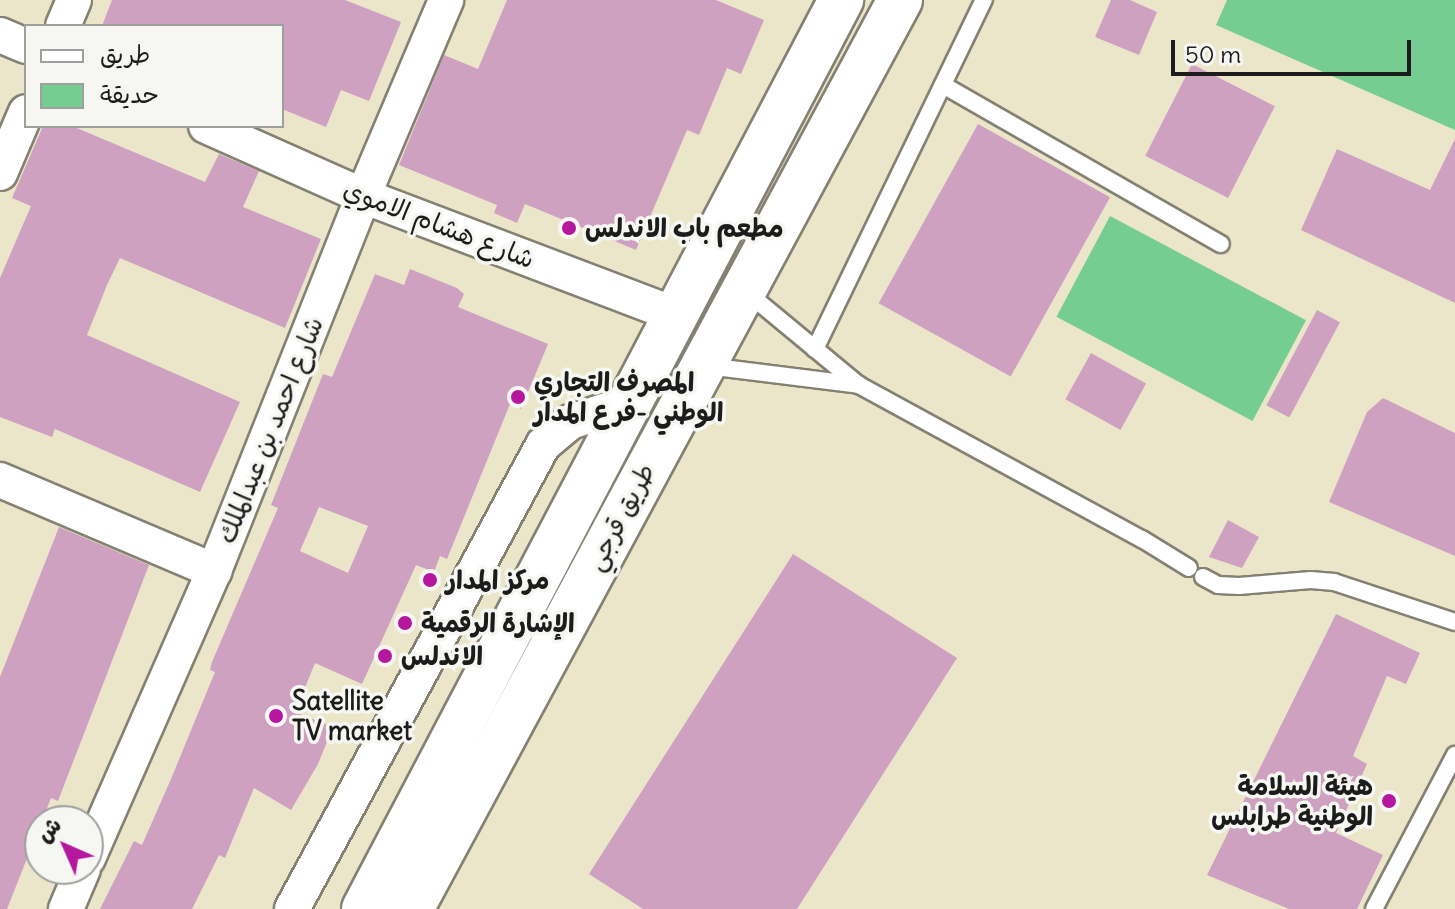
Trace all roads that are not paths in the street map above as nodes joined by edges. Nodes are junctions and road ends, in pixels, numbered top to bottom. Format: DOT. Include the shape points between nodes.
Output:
graph roads {
  1 [pos="74,0"];
  2 [pos="446,0"];
  3 [pos="841,0"];
  4 [pos="900,0"];
  5 [pos="984,0"];
  6 [pos="64,24"];
  7 [pos="0,35"];
  8 [pos="24,45"];
  9 [pos="943,85"];
  10 [pos="24,117"];
  11 [pos="210,128"];
  12 [pos="0,173"];
  13 [pos="363,196"];
  14 [pos="1221,244"];
  15 [pos="743,289"];
  16 [pos="676,315"];
  17 [pos="815,349"];
  18 [pos="702,365"];
  19 [pos="859,385"];
  20 [pos="632,402"];
  21 [pos="0,480"];
  22 [pos="214,571"];
  23 [pos="1455,622"];
  24 [pos="1455,755"];
  25 [pos="104,822"];
  26 [pos="76,885"];
  27 [pos="66,909"];
  28 [pos="292,909"];
  29 [pos="364,909"];
  30 [pos="411,909"];
  31 [pos="1374,909"];
  1 -- 6 [label="street"];
  2 -- 13 [label="street, شارع احمد بن عبدالملك"];
  3 -- 16 [label="highway, طريق قرجي"];
  4 -- 15 [label="highway, طريق قرجي"];
  5 -- 9 [label="lane"];
  7 -- 8 [label="street"];
  9 -- 14 [label="lane"];
  9 -- 17 [label="lane"];
  10 -- 12 [label="street"];
  11 -- 13 [label="street, شارع هشام الاموي"];
  13 -- 16 [label="street, شارع هشام الاموي"];
  13 -- 22 [label="street, شارع احمد بن عبدالملك"];
  15 -- 17 [label="lane"];
  15 -- 18 [label="highway, طريق قرجي"];
  16 -- 20 [label="highway, طريق قرجي"];
  17 -- 19 [label="lane"];
  18 -- 19 [label="lane"];
  18 -- 30 [label="highway, طريق قرجي"];
  19 -- 23 [label="lane" via="1218,585 1334,582"];
  20 -- 28 [label="street" via="570,422 543,445"];
  20 -- 29 [label="highway, طريق قرجي"];
  21 -- 22 [label="street"];
  22 -- 25 [label="street, شارع احمد بن عبدالملك"];
  24 -- 31 [label="lane"];
  26 -- 27 [label="street"];
}
